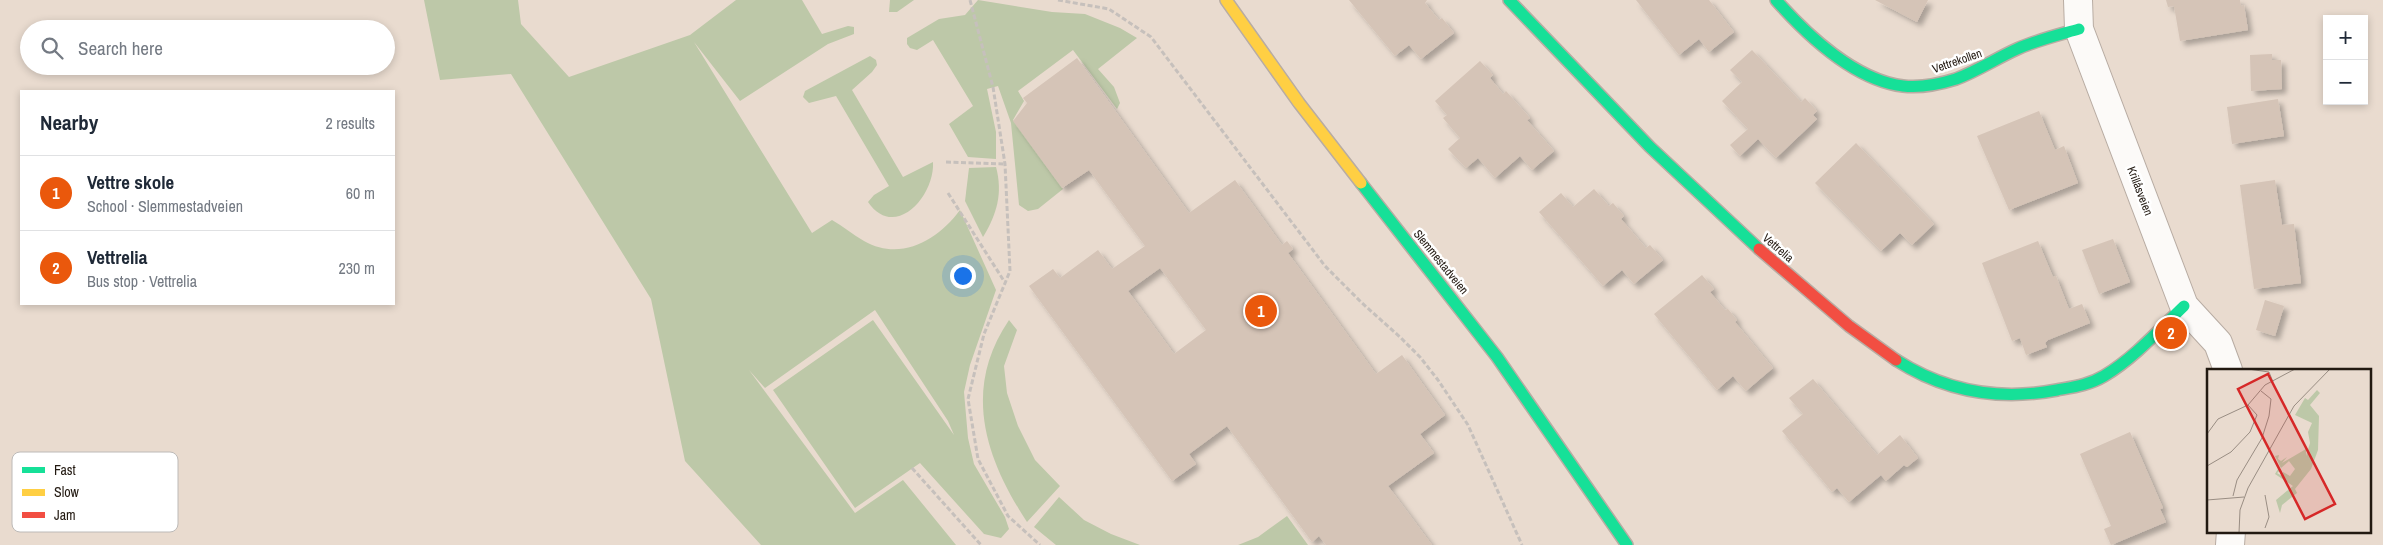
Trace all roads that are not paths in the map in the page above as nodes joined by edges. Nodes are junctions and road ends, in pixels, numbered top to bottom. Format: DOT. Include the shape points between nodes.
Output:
graph roads {
  1 [pos="1226,0"];
  2 [pos="1509,0"];
  3 [pos="1776,0"];
  4 [pos="2078,0"];
  5 [pos="2079,29"];
  6 [pos="2184,306"];
  7 [pos="2228,369"];
  8 [pos="2231,532"];
  9 [pos="1627,545"];
  10 [pos="2230,545"];
  1 -- 9 [label="street, Slemmestadveien" via="1299,103 1509,373"];
  2 -- 6 [label="street, Vettrelia" via="1600,98 1758,249 1894,359 1940,383 1990,396 2036,394 2092,382 2118,366"];
  3 -- 5 [label="street, Vettrekollen" via="1832,52 1897,85 1946,81 1984,68 2018,48"];
  4 -- 5 [label="street, Krillåsveien"];
  5 -- 6 [label="street, Krillåsveien"];
  6 -- 7 [label="street, Krillåsveien" via="2218,343"];
  8 -- 10 [label="street"];
}
